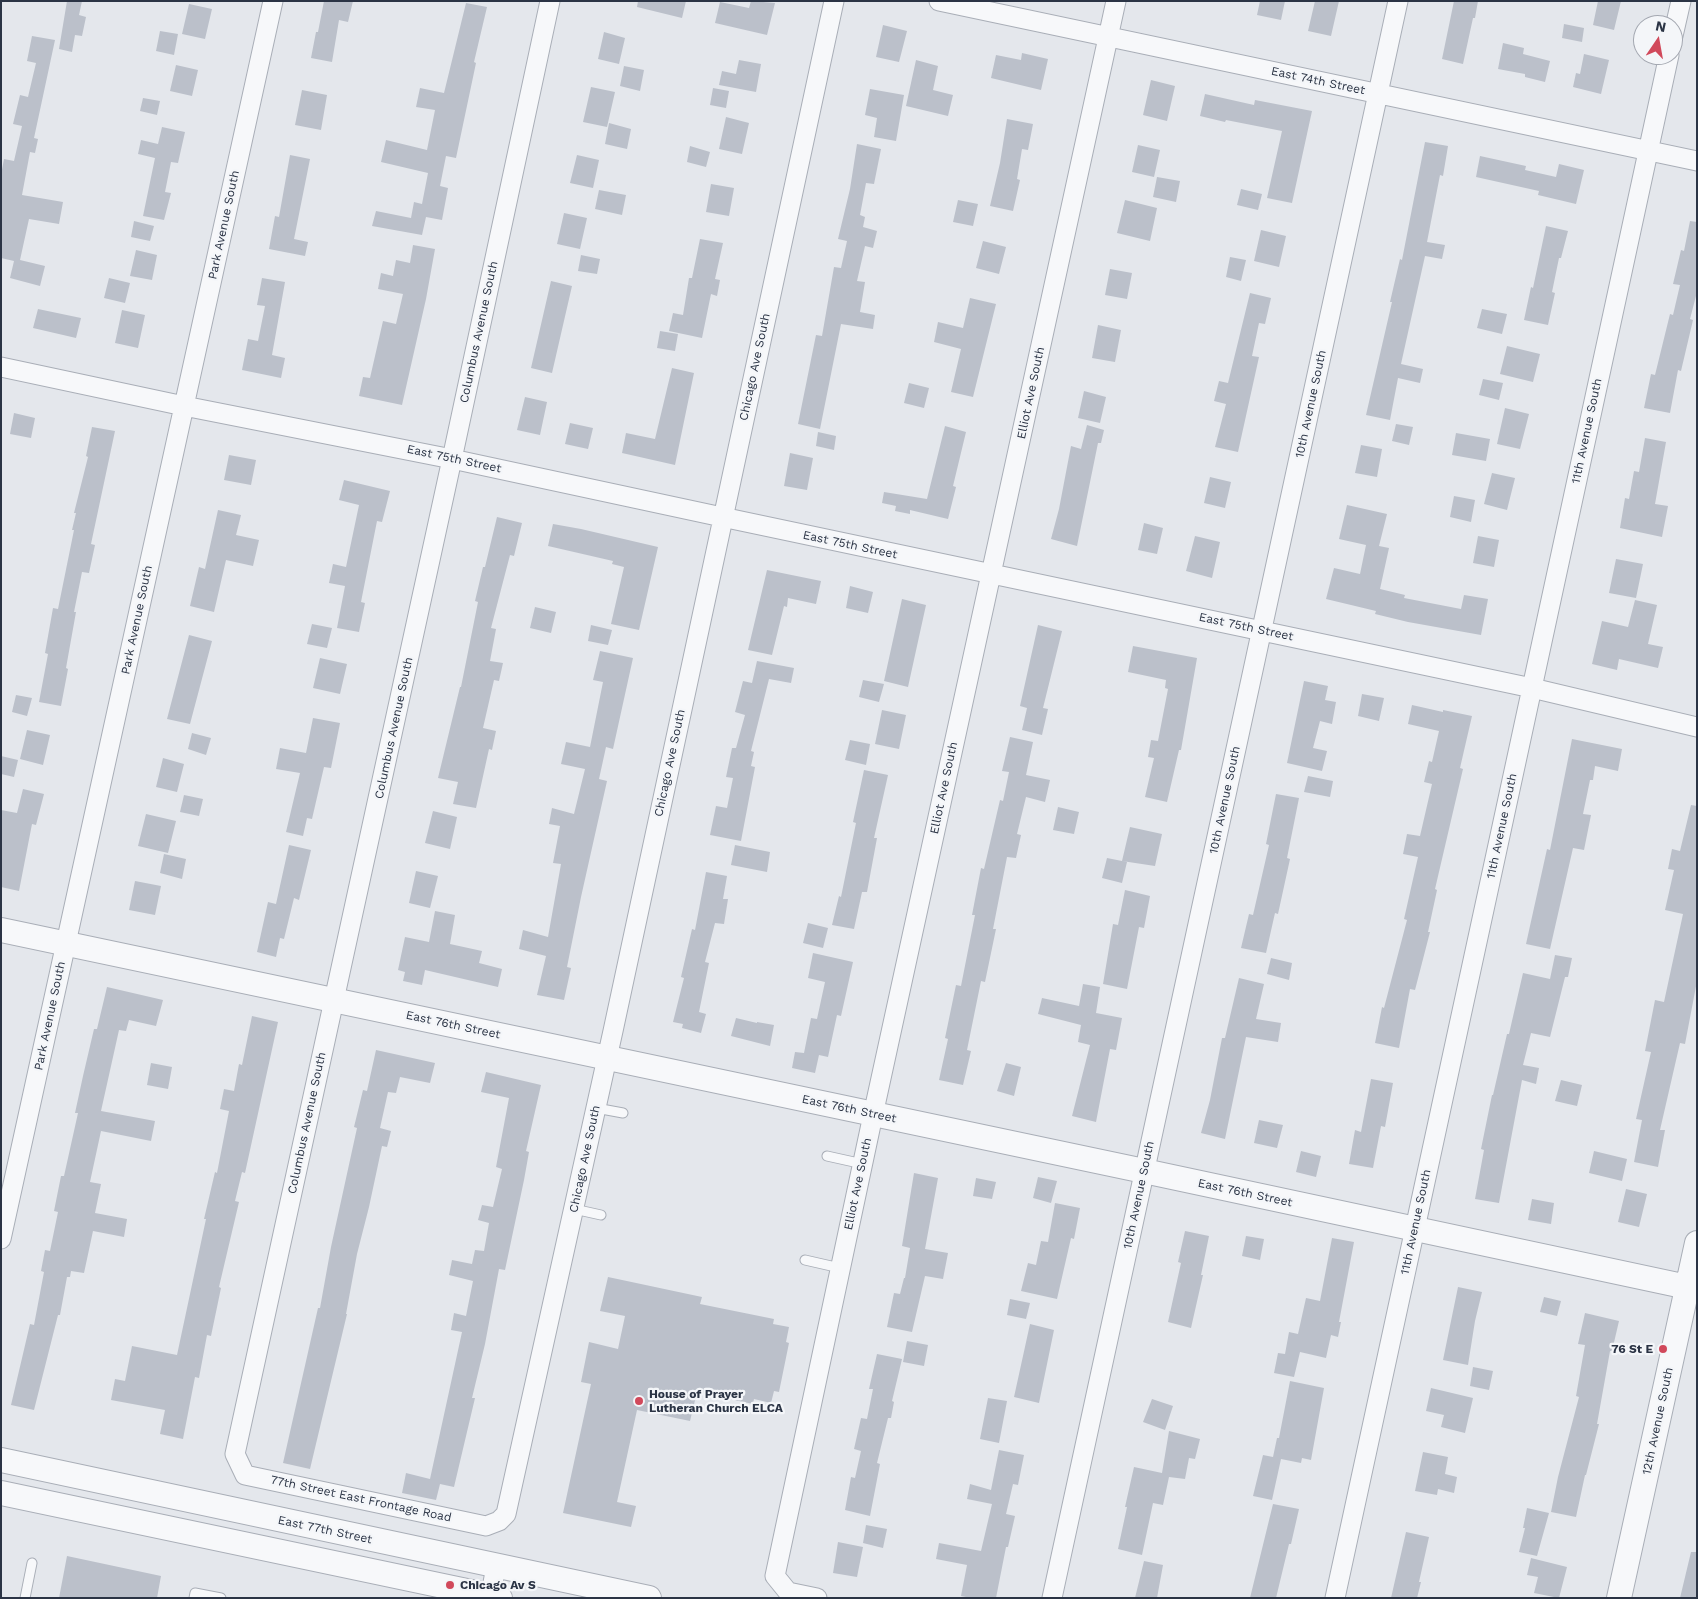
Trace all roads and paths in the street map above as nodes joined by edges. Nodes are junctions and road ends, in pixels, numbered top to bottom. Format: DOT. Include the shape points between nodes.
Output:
graph roads {
  1 [pos="273,1"];
  2 [pos="550,1"];
  3 [pos="834,1"];
  4 [pos="938,1"];
  5 [pos="1116,1"];
  6 [pos="1398,1"];
  7 [pos="1680,1"];
  8 [pos="1677,15"];
  9 [pos="1108,37"];
  10 [pos="1667,65"];
  11 [pos="1378,94"];
  12 [pos="1648,150"];
  13 [pos="1697,161"];
  14 [pos="1,367"];
  15 [pos="184,406"];
  16 [pos="452,458"];
  17 [pos="722,518"];
  18 [pos="991,575"];
  19 [pos="1262,630"];
  20 [pos="1532,688"];
  21 [pos="1697,727"];
  22 [pos="1,930"];
  23 [pos="66,943"];
  24 [pos="334,1000"];
  25 [pos="607,1058"];
  26 [pos="596,1108"];
  27 [pos="623,1113"];
  28 [pos="873,1115"];
  29 [pos="827,1156"];
  30 [pos="863,1164"];
  31 [pos="1144,1171"];
  32 [pos="574,1209"];
  33 [pos="601,1216"];
  34 [pos="1415,1230"];
  35 [pos="1,1239"];
  36 [pos="1697,1243"];
  37 [pos="805,1260"];
  38 [pos="840,1268"];
  39 [pos="1692,1288"];
  40 [pos="235,1454"];
  41 [pos="1,1460"];
  42 [pos="1,1493"];
  43 [pos="499,1521"];
  44 [pos="32,1563"];
  45 [pos="496,1567"];
  46 [pos="493,1597"];
  47 [pos="25,1598"];
  48 [pos="194,1598"];
  49 [pos="221,1598"];
  50 [pos="649,1598"];
  51 [pos="817,1598"];
  52 [pos="1052,1598"];
  53 [pos="1335,1598"];
  54 [pos="1619,1598"];
  1 -- 15 [label="street, Park Avenue South"];
  2 -- 16 [label="street, Columbus Avenue South"];
  3 -- 17 [label="street, Chicago Ave South"];
  4 -- 9 [label="street, East 74th Street"];
  5 -- 9 [label="street, Elliot Ave South"];
  6 -- 11 [label="street, 10th Avenue South"];
  7 -- 8 [label="street"];
  9 -- 11 [label="street, East 74th Street"];
  9 -- 18 [label="street, Elliot Ave South"];
  10 -- 12 [label="street, 11th Avenue South"];
  11 -- 12 [label="street, East 74th Street"];
  11 -- 19 [label="street, 10th Avenue South"];
  12 -- 13 [label="street, East 74th Street"];
  12 -- 20 [label="street, 11th Avenue South"];
  14 -- 15 [label="street, East 75th Street"];
  15 -- 16 [label="street, East 75th Street"];
  15 -- 23 [label="street, Park Avenue South"];
  16 -- 17 [label="street, East 75th Street"];
  16 -- 24 [label="street, Columbus Avenue South"];
  17 -- 18 [label="street, East 75th Street"];
  17 -- 25 [label="street, Chicago Ave South"];
  18 -- 19 [label="street, East 75th Street"];
  18 -- 28 [label="street, Elliot Ave South"];
  19 -- 20 [label="street, East 75th Street"];
  19 -- 31 [label="street, 10th Avenue South"];
  20 -- 21 [label="street, East 75th Street"];
  20 -- 34 [label="street, 11th Avenue South"];
  22 -- 23 [label="street, East 76th Street"];
  23 -- 24 [label="street, East 76th Street"];
  23 -- 35 [label="street, Park Avenue South"];
  24 -- 25 [label="street, East 76th Street"];
  24 -- 40 [label="street, Columbus Avenue South"];
  25 -- 26 [label="street, Chicago Ave South"];
  25 -- 28 [label="street, East 76th Street"];
  26 -- 27 [label="lane"];
  26 -- 32 [label="street, Chicago Ave South"];
  28 -- 30 [label="street, Elliot Ave South"];
  28 -- 31 [label="street, East 76th Street"];
  29 -- 30 [label="lane"];
  30 -- 38 [label="street, Elliot Ave South"];
  31 -- 34 [label="street, East 76th Street"];
  31 -- 52 [label="street, 10th Avenue South"];
  32 -- 33 [label="lane"];
  32 -- 43 [label="street, Chicago Ave South" via="506,1514"];
  34 -- 39 [label="street, East 76th Street"];
  34 -- 53 [label="street, 11th Avenue South"];
  36 -- 39 [label="street, 12th Avenue South"];
  37 -- 38 [label="lane"];
  38 -- 51 [label="street, Elliot Ave South" via="775,1576 788,1592"];
  39 -- 54 [label="street, 12th Avenue South"];
  40 -- 43 [label="street, 77th Street East Frontage Road" via="245,1475 486,1526"];
  41 -- 45 [label="street, East 77th Street"];
  42 -- 46 [label="street"];
  44 -- 47 [label="lane"];
  45 -- 46 [label="street"];
  45 -- 50 [label="street, East 77th Street"];
  48 -- 49 [label="lane" via="195,1592"];
}
